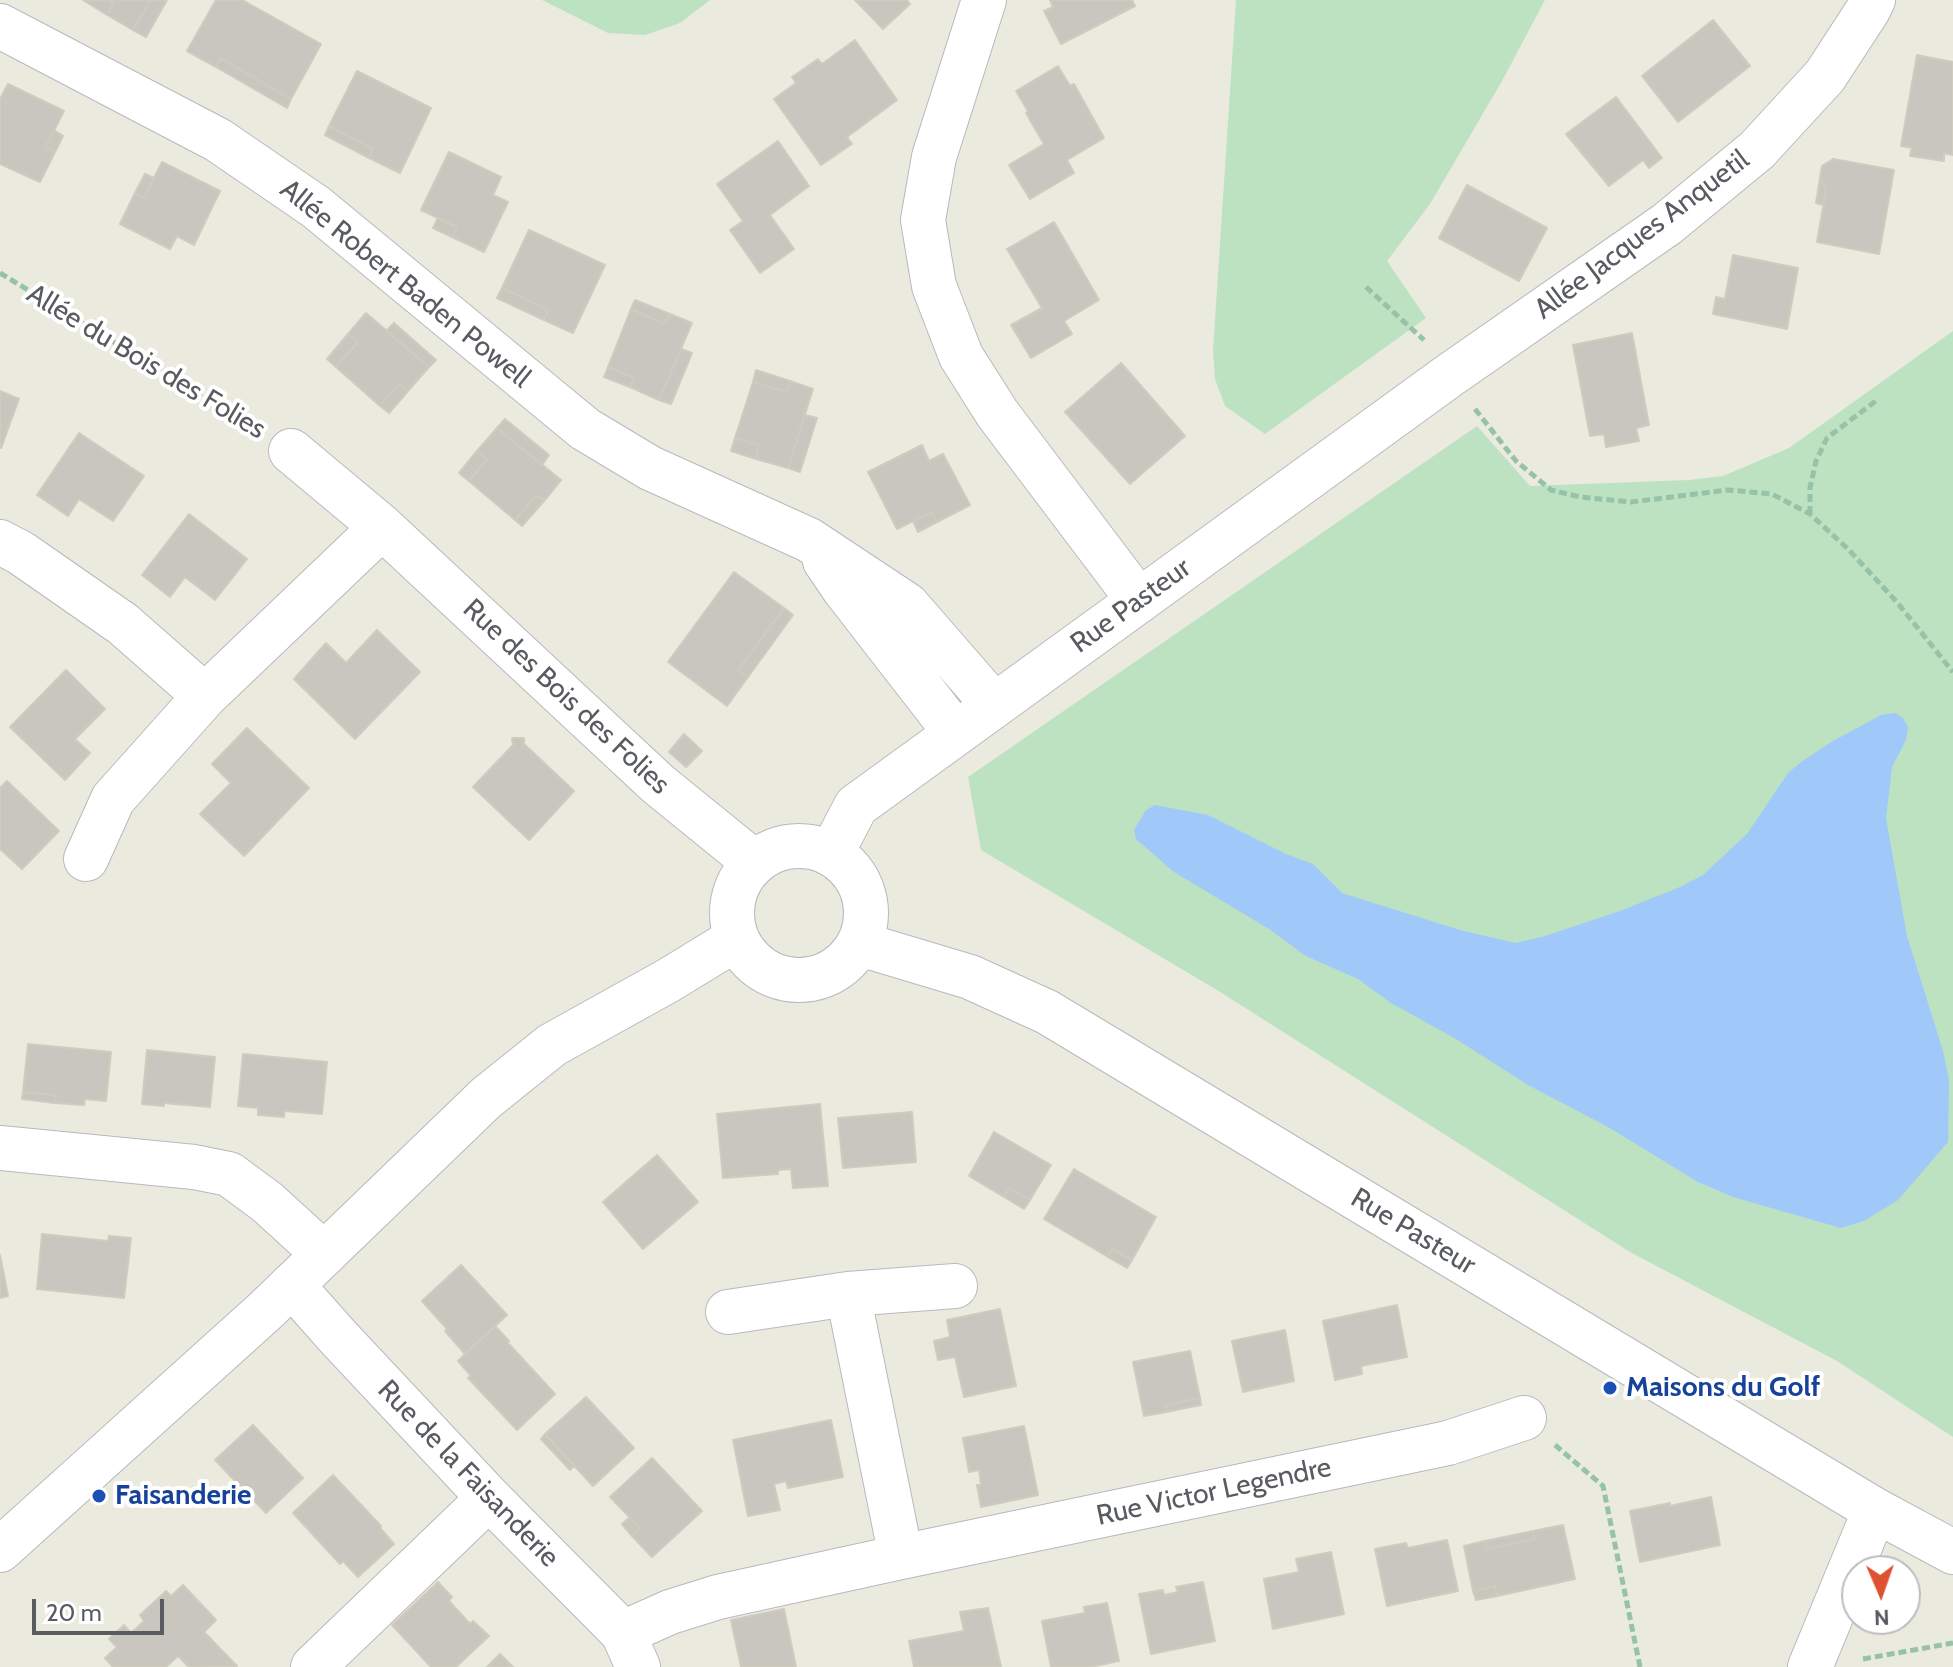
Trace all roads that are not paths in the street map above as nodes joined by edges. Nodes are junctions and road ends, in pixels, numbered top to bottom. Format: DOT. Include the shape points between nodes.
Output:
graph roads {
  1 [pos="984,0"];
  2 [pos="1873,0"];
  3 [pos="0,26"];
  4 [pos="1450,375"];
  5 [pos="291,451"];
  6 [pos="382,527"];
  7 [pos="809,540"];
  8 [pos="0,542"];
  9 [pos="1139,601"];
  10 [pos="205,696"];
  11 [pos="994,705"];
  12 [pos="955,732"];
  13 [pos="831,854"];
  14 [pos="86,859"];
  15 [pos="754,862"];
  16 [pos="736,939"];
  17 [pos="860,944"];
  18 [pos="0,1148"];
  19 [pos="324,1254"];
  20 [pos="292,1285"];
  21 [pos="955,1286"];
  22 [pos="848,1294"];
  23 [pos="728,1312"];
  24 [pos="1524,1418"];
  25 [pos="489,1498"];
  26 [pos="1875,1510"];
  27 [pos="0,1550"];
  28 [pos="1953,1552"];
  29 [pos="901,1557"];
  30 [pos="631,1650"];
  31 [pos="1831,1664"];
  32 [pos="313,1667"];
  1 -- 9 [label="street" via="934,157 923,220 934,286 961,356 997,413"];
  2 -- 4 [label="street, Allée Jacques Anquetil" via="1825,76 1757,150 1667,224"];
  3 -- 7 [label="street, Allée Robert Baden Powell" via="218,140 316,207 585,429 650,468"];
  4 -- 9 [label="street, Rue Pasteur"];
  5 -- 6 [label="street, Rue des Bois des Folies"];
  6 -- 10 [label="street"];
  6 -- 15 [label="street, Rue des Bois des Folies" via="658,784"];
  7 -- 11 [label="street, Allée Robert Baden Powell" via="907,605"];
  7 -- 12 [label="street"];
  8 -- 10 [label="street" via="123,624"];
  9 -- 11 [label="street, Rue Pasteur"];
  10 -- 14 [label="street" via="113,799"];
  11 -- 12 [label="street, Rue Pasteur"];
  12 -- 13 [label="street, Rue Pasteur" via="856,806"];
  13 -- 15 [label="street" via="808,845 774,850"];
  13 -- 17 [label="street" via="851,869 863,889 867,921"];
  15 -- 16 [label="street" via="734,894 731,918"];
  16 -- 17 [label="street" via="749,959 768,973 806,981 834,972"];
  16 -- 19 [label="street" via="552,1045 486,1098"];
  17 -- 26 [label="street, Rue Pasteur" via="970,977 1047,1012"];
  18 -- 19 [label="street" via="229,1174"];
  19 -- 20 [label="street"];
  20 -- 25 [label="street, Rue de la Faisanderie"];
  20 -- 27 [label="street"];
  21 -- 22 [label="street"];
  22 -- 23 [label="street"];
  22 -- 29 [label="street"];
  24 -- 29 [label="street, Rue Victor Legendre" via="1448,1443"];
  25 -- 30 [label="street, Rue de la Faisanderie"];
  25 -- 32 [label="street"];
  26 -- 28 [label="street, Rue Pasteur"];
  26 -- 31 [label="street"];
  29 -- 30 [label="street, Rue Victor Legendre" via="670,1612"];
}
